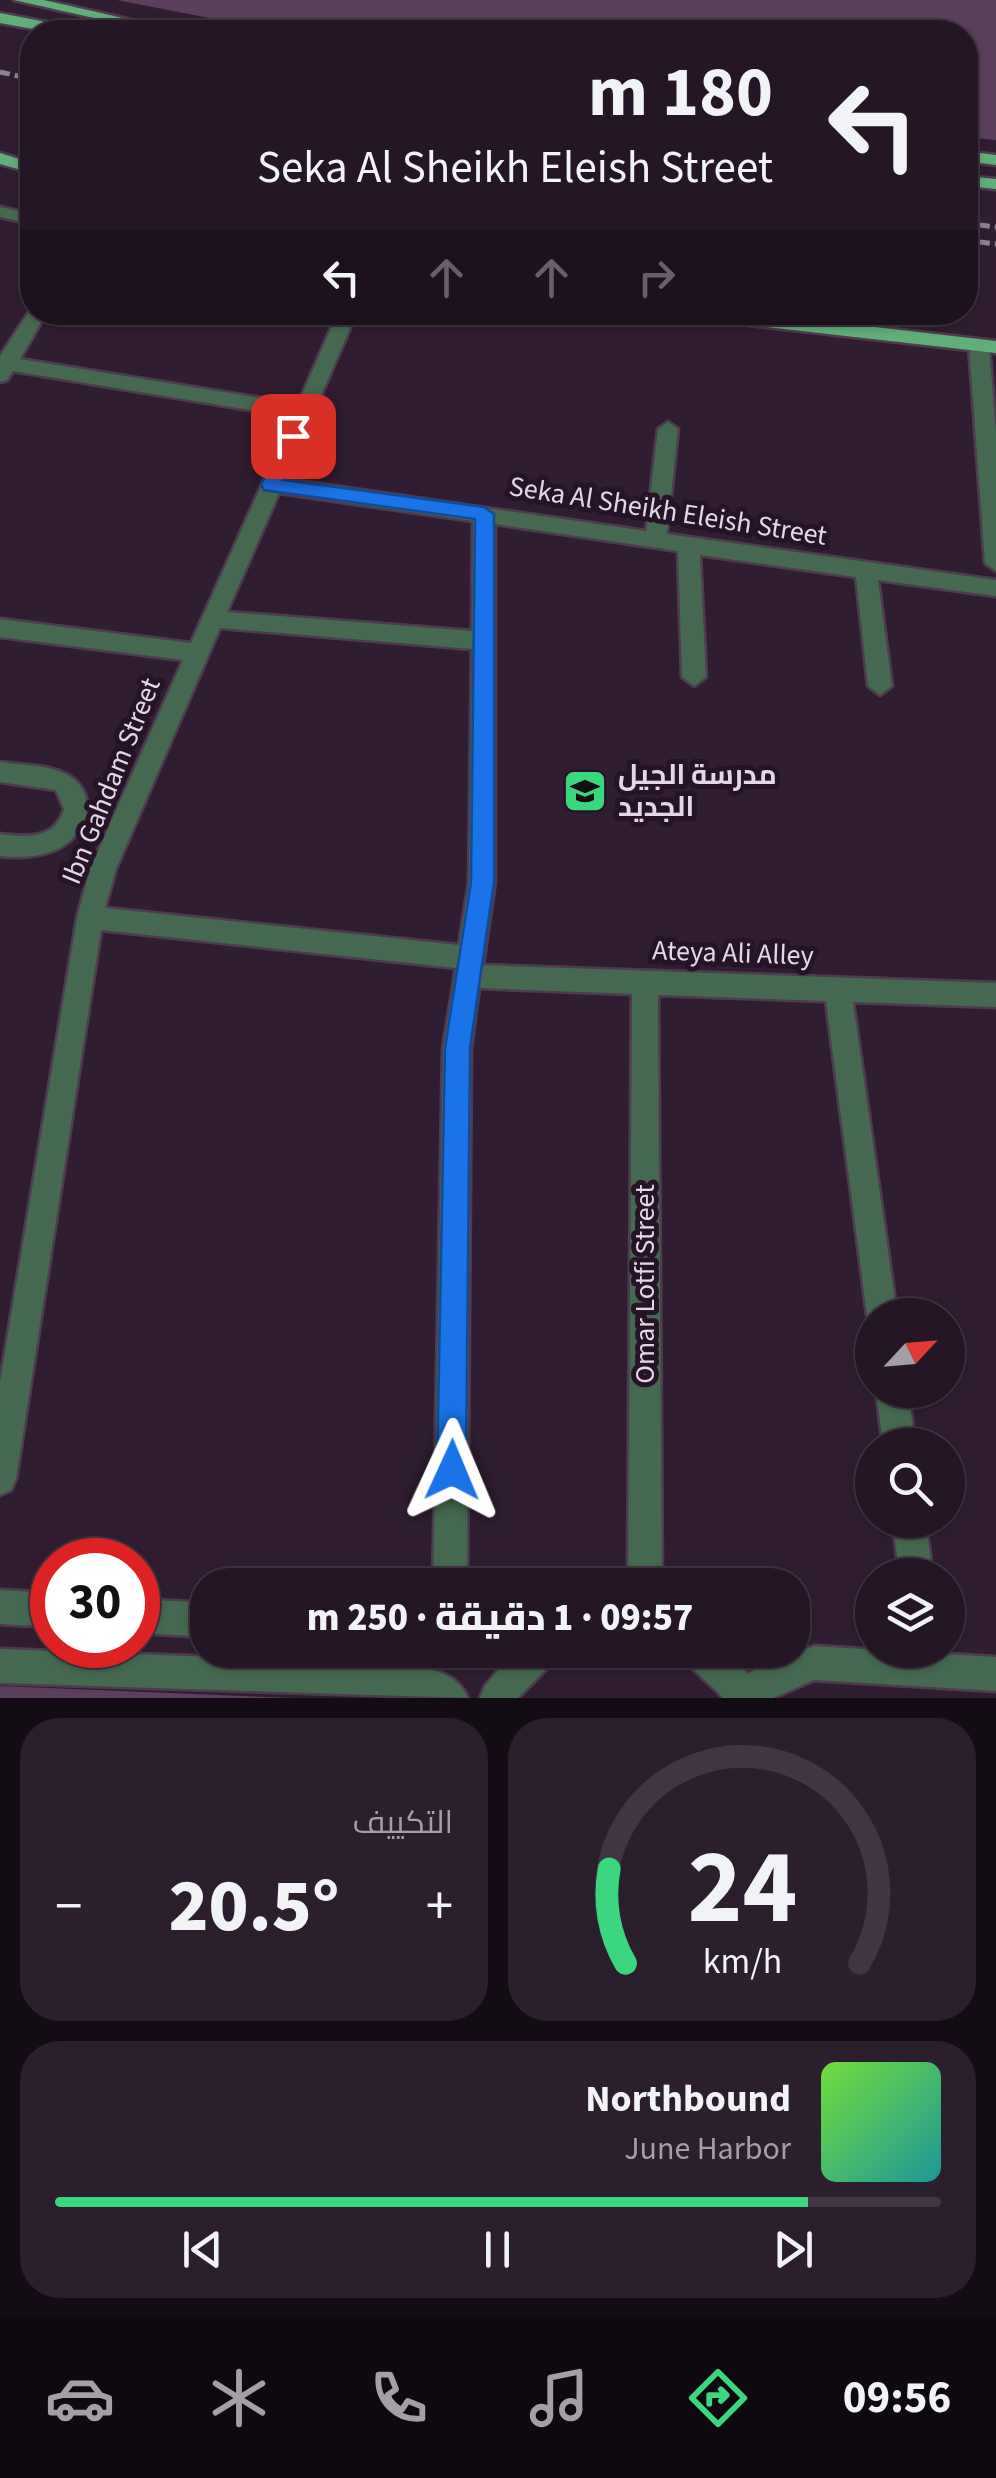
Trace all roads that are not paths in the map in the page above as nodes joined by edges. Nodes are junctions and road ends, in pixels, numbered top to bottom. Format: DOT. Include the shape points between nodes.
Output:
graph roads {
  1 [pos="22,0"];
  2 [pos="118,20"];
  3 [pos="30,325"];
  4 [pos="342,325"];
  5 [pos="801,325"];
  6 [pos="988,346"];
  7 [pos="3,367"];
  8 [pos="304,412"];
  9 [pos="668,429"];
  10 [pos="271,485"];
  11 [pos="484,514"];
  12 [pos="994,525"];
  13 [pos="654,542"];
  14 [pos="689,548"];
  15 [pos="996,563"];
  16 [pos="866,571"];
  17 [pos="996,588"];
  18 [pos="212,619"];
  19 [pos="0,628"];
  20 [pos="485,640"];
  21 [pos="197,652"];
  22 [pos="694,677"];
  23 [pos="880,686"];
  24 [pos="0,772"];
  25 [pos="77,812"];
  26 [pos="124,816"];
  27 [pos="0,846"];
  28 [pos="90,918"];
  29 [pos="469,967"];
  30 [pos="645,982"];
  31 [pos="838,989"];
  32 [pos="996,995"];
  33 [pos="880,1298"];
  34 [pos="0,1479"];
  35 [pos="450,1568"];
  36 [pos="644,1568"];
  37 [pos="0,1606"];
  38 [pos="30,1608"];
  39 [pos="160,1617"];
  40 [pos="190,1619"];
  41 [pos="855,1662"];
  42 [pos="0,1666"];
  43 [pos="521,1668"];
  44 [pos="720,1668"];
  45 [pos="965,1668"];
  46 [pos="996,1674"];
  47 [pos="746,1697"];
  48 [pos="451,1698"];
  49 [pos="497,1698"];
  1 -- 2 [label="main road"];
  3 -- 7 [label="street"];
  4 -- 8 [label="street, Ibn Gahdam Street"];
  5 -- 6 [label="main road"];
  6 -- 12 [label="street"];
  7 -- 8 [label="street"];
  8 -- 10 [label="street, Ibn Gahdam Street"];
  9 -- 13 [label="street"];
  10 -- 11 [label="street, Seka Al Sheikh Eleish Street"];
  10 -- 18 [label="street, Ibn Gahdam Street"];
  11 -- 13 [label="street, Seka Al Sheikh Eleish Street"];
  11 -- 20 [label="street"];
  12 -- 15 [label="street"];
  13 -- 14 [label="street, Seka Al Sheikh Eleish Street"];
  14 -- 16 [label="street, Seka Al Sheikh Eleish Street"];
  14 -- 22 [label="street"];
  16 -- 17 [label="street, Seka Al Sheikh Eleish Street"];
  16 -- 23 [label="street"];
  18 -- 20 [label="street"];
  18 -- 21 [label="street, Ibn Gahdam Street"];
  19 -- 21 [label="street"];
  20 -- 29 [label="street" via="482,882"];
  21 -- 26 [label="street, Ibn Gahdam Street"];
  24 -- 25 [label="street" via="63,781"];
  25 -- 26 [label="street"];
  25 -- 27 [label="street" via="65,832 44,845"];
  26 -- 28 [label="street, Ibn Gahdam Street"];
  28 -- 29 [label="street, Ateya Ali Alley"];
  28 -- 34 [label="street, Ibn Gahdam Street"];
  29 -- 30 [label="street, Ateya Ali Alley"];
  29 -- 35 [label="street" via="457,1048"];
  30 -- 31 [label="street, Ateya Ali Alley"];
  30 -- 36 [label="street, Omar Lotfi Street"];
  31 -- 32 [label="street, Ateya Ali Alley"];
  31 -- 33 [label="street"];
  37 -- 38 [label="street"];
  39 -- 40 [label="street"];
  41 -- 47 [label="street" via="814,1663 776,1676"];
  42 -- 48 [label="street" via="405,1681"];
  43 -- 49 [label="street"];
  44 -- 47 [label="street"];
  45 -- 46 [label="street"];
}
